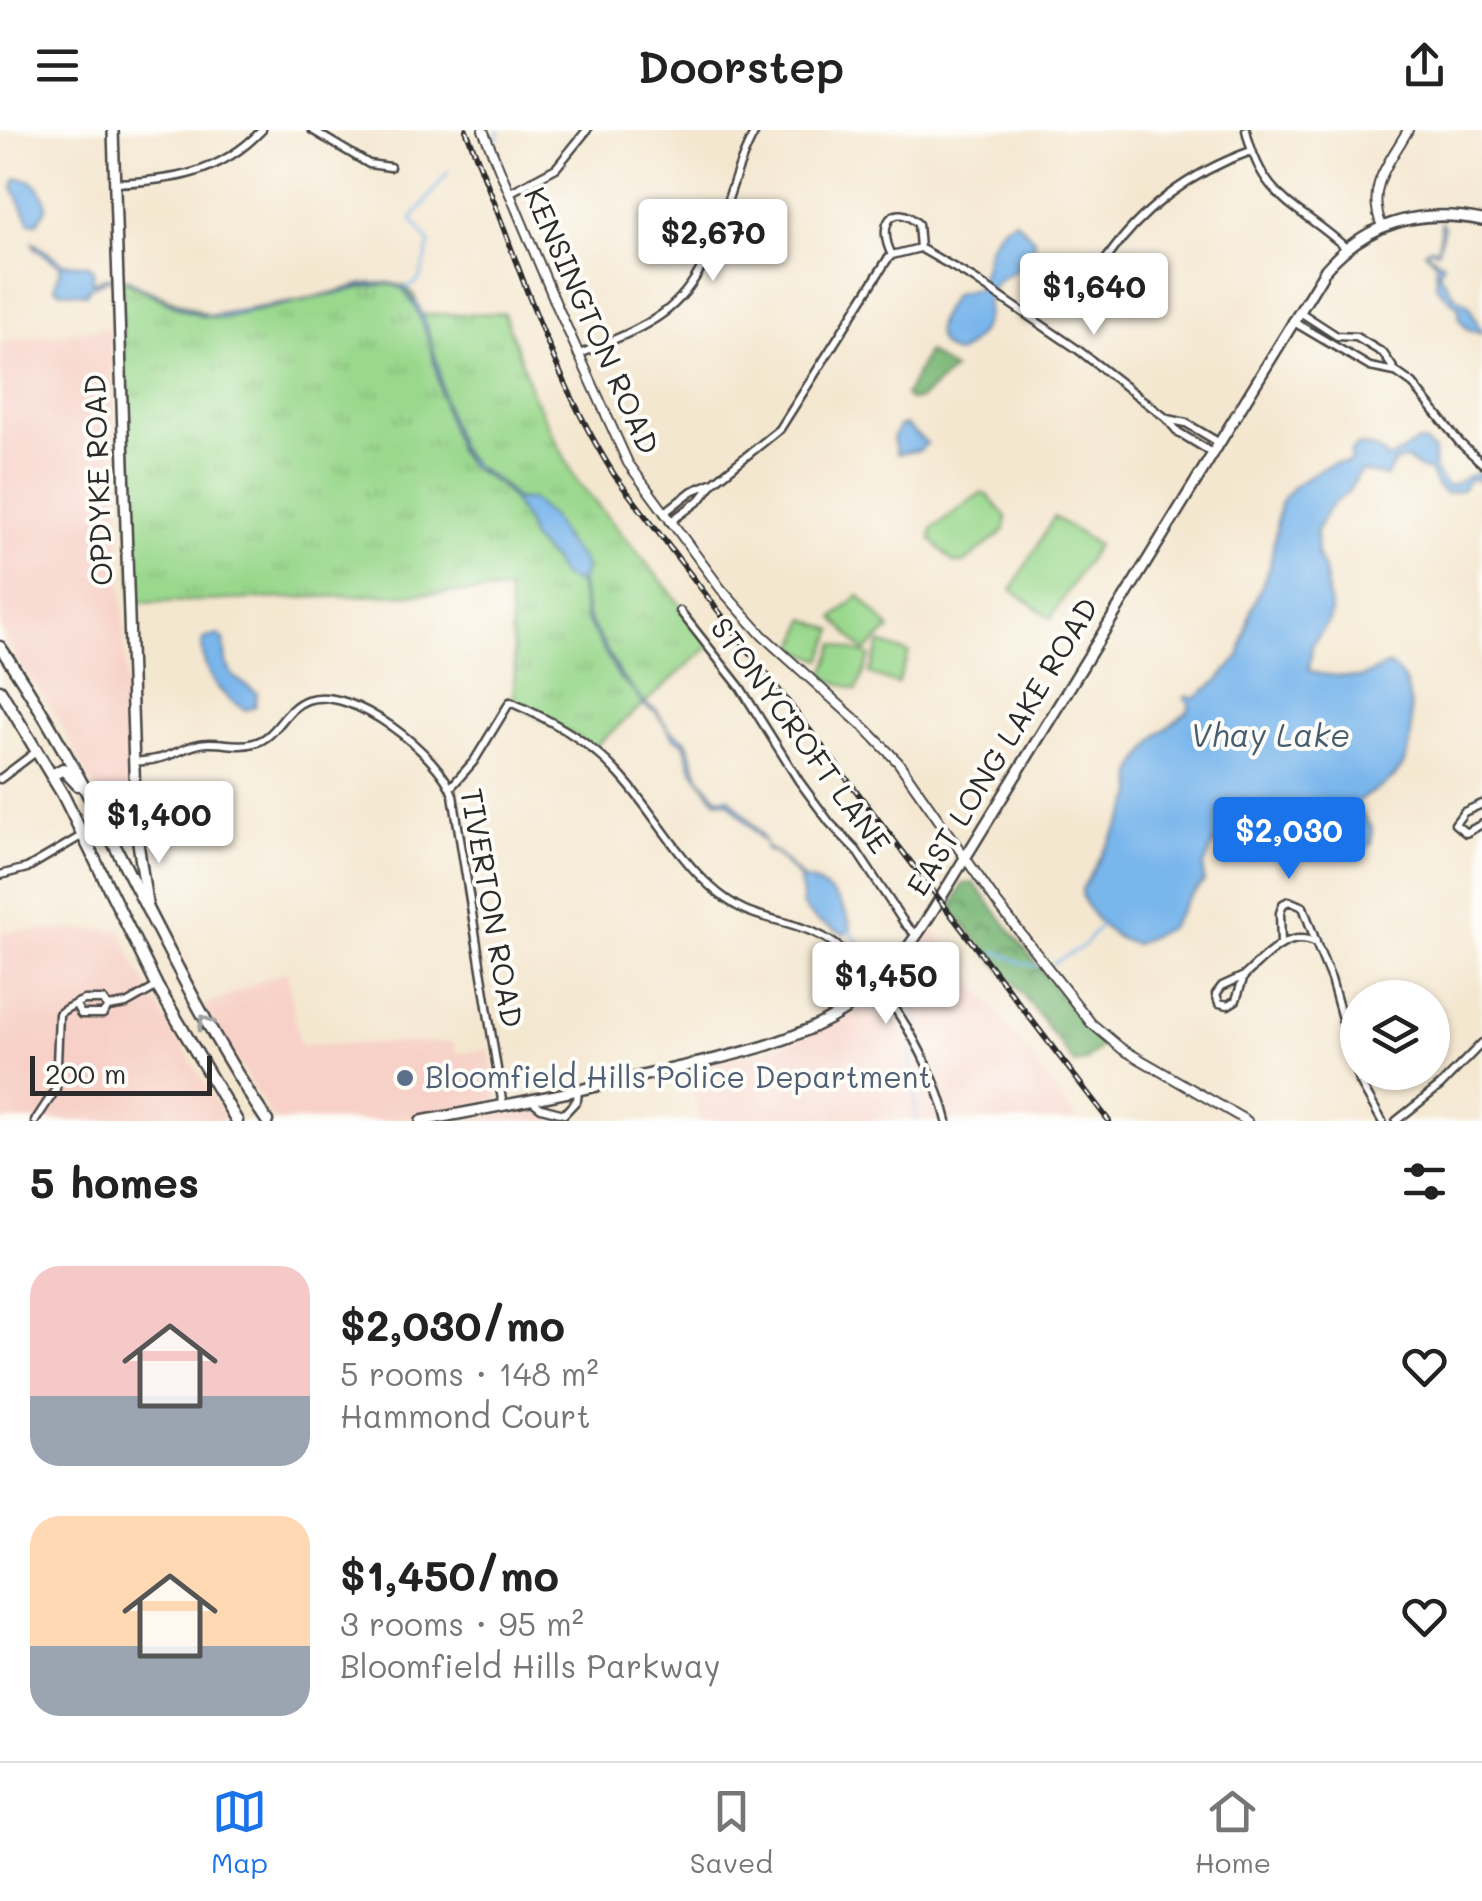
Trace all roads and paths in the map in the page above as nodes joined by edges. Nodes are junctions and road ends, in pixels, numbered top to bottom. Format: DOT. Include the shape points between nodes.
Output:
graph roads {
  1 [pos="113,130"];
  2 [pos="262,130"];
  3 [pos="312,130"];
  4 [pos="483,130"];
  5 [pos="588,130"];
  6 [pos="756,130"];
  7 [pos="1246,130"];
  8 [pos="1408,130"];
  9 [pos="1251,150"];
  10 [pos="390,167"];
  11 [pos="114,183"];
  12 [pos="509,193"];
  13 [pos="1482,220"];
  14 [pos="1382,226"];
  15 [pos="920,248"];
  16 [pos="1346,248"];
  17 [pos="892,255"];
  18 [pos="1105,261"];
  19 [pos="1298,311"];
  20 [pos="1292,321"];
  21 [pos="1318,325"];
  22 [pos="1314,333"];
  23 [pos="1337,336"];
  24 [pos="1332,344"];
  25 [pos="578,355"];
  26 [pos="1396,372"];
  27 [pos="1166,418"];
  28 [pos="1218,442"];
  29 [pos="1211,452"];
  30 [pos="1480,461"];
  31 [pos="714,482"];
  32 [pos="664,514"];
  33 [pos="670,522"];
  34 [pos="680,612"];
  35 [pos="0,647"];
  36 [pos="1,693"];
  37 [pos="42,710"];
  38 [pos="18,719"];
  39 [pos="37,751"];
  40 [pos="134,762"];
  41 [pos="52,775"];
  42 [pos="0,779"];
  43 [pos="451,787"];
  44 [pos="1482,804"];
  45 [pos="1482,824"];
  46 [pos="106,828"];
  47 [pos="136,828"];
  48 [pos="84,836"];
  49 [pos="116,847"];
  50 [pos="965,856"];
  51 [pos="0,876"];
  52 [pos="149,910"];
  53 [pos="917,936"];
  54 [pos="1316,943"];
  55 [pos="1281,944"];
  56 [pos="1244,976"];
  57 [pos="164,980"];
  58 [pos="182,980"];
  59 [pos="876,985"];
  60 [pos="1482,1043"];
  61 [pos="578,1091"];
  62 [pos="532,1100"];
  63 [pos="503,1106"];
  64 [pos="564,1118"];
  65 [pos="35,1121"];
  66 [pos="237,1121"];
  67 [pos="266,1121"];
  68 [pos="420,1121"];
  69 [pos="946,1121"];
  70 [pos="1247,1121"];
  71 [pos="1382,1121"];
  72 [pos="1396,1121"];
  1 -- 11 [label="main road, OPDYKE ROAD"];
  2 -- 11 [label="street" via="233,156 198,173"];
  3 -- 10 [label="street" via="370,164"];
  4 -- 12 [label="street, KENSINGTON ROAD"];
  5 -- 12 [label="street" via="556,168"];
  6 -- 25 [label="street" via="710,251 686,290 650,321"];
  7 -- 9 [label="street"];
  8 -- 14 [label="street" via="1376,188"];
  9 -- 16 [label="street" via="1274,192"];
  9 -- 18 [label="street" via="1172,192"];
  11 -- 40 [label="main road, OPDYKE ROAD"];
  12 -- 25 [label="street, KENSINGTON ROAD"];
  13 -- 14 [label="main road, EAST LONG LAKE ROAD" via="1424,215"];
  14 -- 16 [label="main road, EAST LONG LAKE ROAD"];
  15 -- 17 [label="street"];
  15 -- 17 [label="street" via="918,224 898,216 884,230"];
  15 -- 27 [label="street" via="1090,357"];
  16 -- 19 [label="main road, EAST LONG LAKE ROAD"];
  17 -- 31 [label="street" via="788,420"];
  19 -- 20 [label="main road, EAST LONG LAKE ROAD"];
  19 -- 21 [label="street"];
  20 -- 22 [label="street"];
  20 -- 28 [label="main road, EAST LONG LAKE ROAD"];
  21 -- 22 [label="street"];
  21 -- 23 [label="street"];
  22 -- 24 [label="street"];
  23 -- 24 [label="street"];
  23 -- 26 [label="street" via="1356,337 1383,353"];
  24 -- 26 [label="street" via="1373,369"];
  25 -- 32 [label="street, KENSINGTON ROAD" via="621,450"];
  26 -- 30 [label="street"];
  27 -- 28 [label="street"];
  27 -- 29 [label="street"];
  28 -- 29 [label="main road, EAST LONG LAKE ROAD"];
  29 -- 50 [label="main road, EAST LONG LAKE ROAD"];
  31 -- 32 [label="street"];
  31 -- 33 [label="street"];
  32 -- 33 [label="street, KENSINGTON ROAD"];
  33 -- 50 [label="street, KENSINGTON ROAD" via="740,612 898,762"];
  34 -- 53 [label="street, STONYCROFT LANE"];
  35 -- 37 [label="main road"];
  36 -- 38 [label="main road"];
  37 -- 38 [label="main road" via="35,721"];
  37 -- 46 [label="main road"];
  38 -- 39 [label="main road"];
  39 -- 41 [label="main road"];
  39 -- 42 [label="street"];
  40 -- 43 [label="street, TIVERTON ROAD" via="204,743 257,742 300,704 330,697 393,727"];
  40 -- 47 [label="main road, OPDYKE ROAD"];
  41 -- 46 [label="main road" via="66,771"];
  41 -- 48 [label="main road"];
  43 -- 59 [label="street" via="510,702 526,709 608,762 718,893 753,915 823,936"];
  43 -- 63 [label="street, TIVERTON ROAD"];
  44 -- 45 [label="street" via="1456,824 1469,832"];
  46 -- 49 [label="main road"];
  47 -- 49 [label="main road" via="132,845"];
  47 -- 52 [label="main road, OPDYKE ROAD"];
  48 -- 51 [label="street"];
  48 -- 57 [label="main road"];
  49 -- 52 [label="main road"];
  50 -- 53 [label="main road, EAST LONG LAKE ROAD"];
  50 -- 70 [label="street, KENSINGTON ROAD" via="1099,1032"];
  52 -- 58 [label="main road"];
  53 -- 59 [label="main road, EAST LONG LAKE ROAD"];
  54 -- 55 [label="street" via="1300,938"];
  54 -- 55 [label="street" via="1302,907 1290,900 1280,913"];
  54 -- 71 [label="street" via="1359,1080"];
  55 -- 56 [label="street"];
  56 -- 56 [label="street" via="1219,988 1220,1002 1234,1002"];
  57 -- 58 [label="main road"];
  57 -- 65 [label="street" via="126,1004 84,1000 66,1008 58,1018 56,1090"];
  57 -- 66 [label="main road"];
  67 -- 58 [label="main road, one-way"];
  59 -- 61 [label="main road, EAST LONG LAKE ROAD" via="781,1042"];
  59 -- 69 [label="street" via="918,1043"];
  60 -- 72 [label="street"];
  61 -- 62 [label="main road, EAST LONG LAKE ROAD"];
  61 -- 64 [label="street"];
  62 -- 63 [label="main road, EAST LONG LAKE ROAD"];
  62 -- 64 [label="street"];
  63 -- 68 [label="main road, EAST LONG LAKE ROAD"];
}
